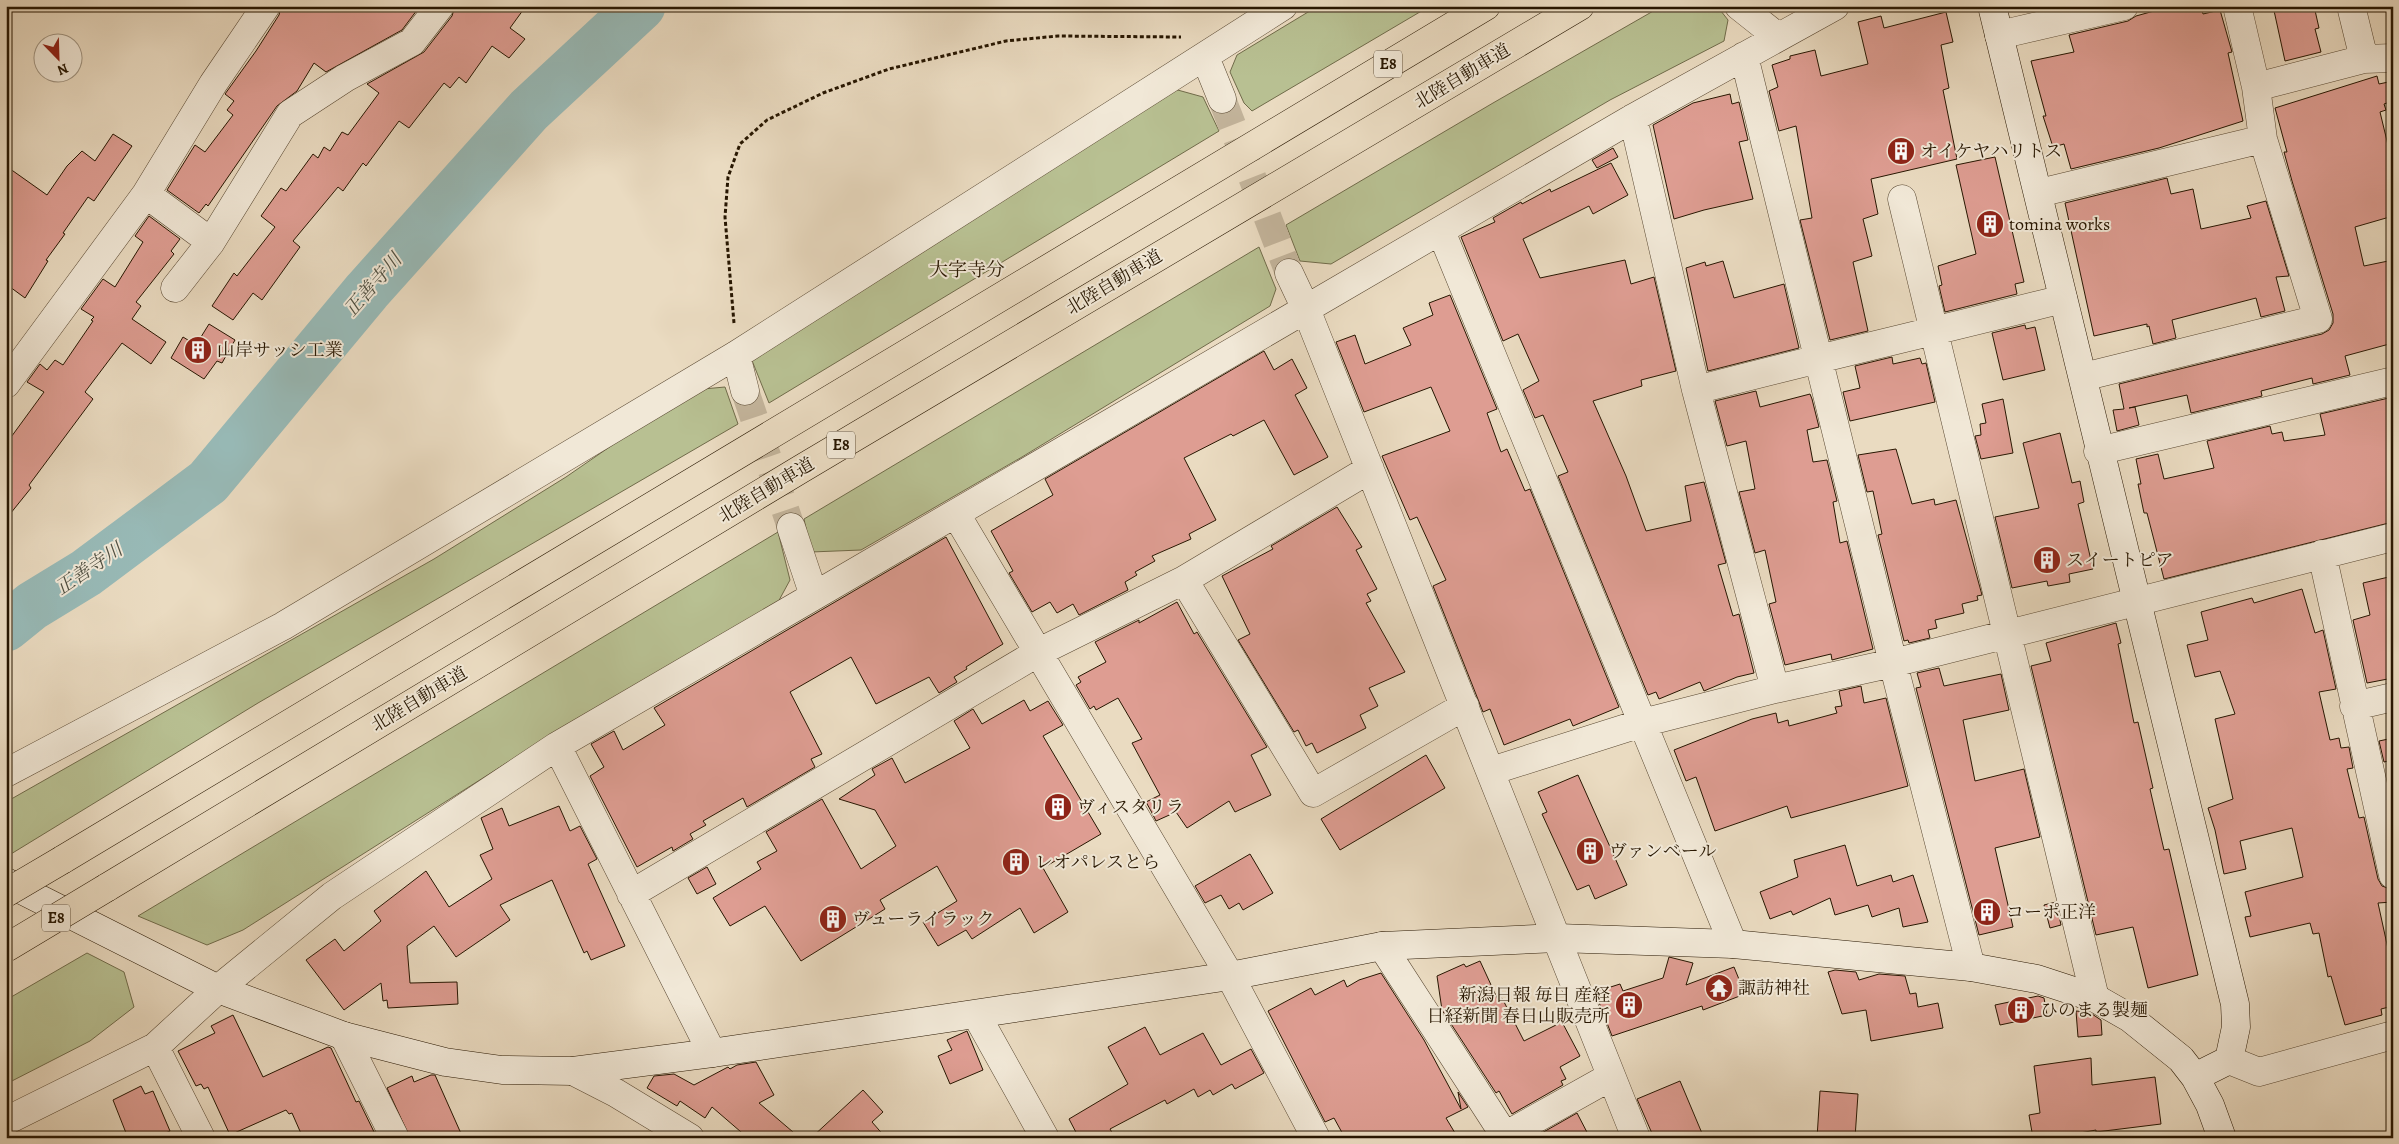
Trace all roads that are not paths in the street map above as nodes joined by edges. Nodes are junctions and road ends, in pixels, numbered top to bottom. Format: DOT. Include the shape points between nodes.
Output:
graph roads {
  1 [pos="266,6"];
  2 [pos="440,6"];
  3 [pos="1283,6"];
  4 [pos="1486,6"];
  5 [pos="1580,6"];
  6 [pos="1740,6"];
  7 [pos="1834,6"];
  8 [pos="1992,6"];
  9 [pos="2124,6"];
  10 [pos="2237,6"];
  11 [pos="2351,6"];
  12 [pos="1999,35"];
  13 [pos="1778,37"];
  14 [pos="1744,56"];
  15 [pos="1205,57"];
  16 [pos="2393,58"];
  17 [pos="2364,59"];
  18 [pos="2256,87"];
  19 [pos="1222,99"];
  20 [pos="1633,118"];
  21 [pos="2263,139"];
  22 [pos="2039,193"];
  23 [pos="146,194"];
  24 [pos="1902,199"];
  25 [pos="1441,231"];
  26 [pos="211,242"];
  27 [pos="1289,273"];
  28 [pos="175,288"];
  29 [pos="2063,299"];
  30 [pos="1306,309"];
  31 [pos="1933,332"];
  32 [pos="736,355"];
  33 [pos="1819,358"];
  34 [pos="11,367"];
  35 [pos="2083,377"];
  36 [pos="2393,381"];
  37 [pos="1696,390"];
  38 [pos="746,391"];
  39 [pos="2098,451"];
  40 [pos="1370,469"];
  41 [pos="956,514"];
  42 [pos="791,527"];
  43 [pos="2393,537"];
  44 [pos="2322,554"];
  45 [pos="1184,580"];
  46 [pos="814,596"];
  47 [pos="2137,601"];
  48 [pos="2008,633"];
  49 [pos="1039,652"];
  50 [pos="1893,663"];
  51 [pos="1775,689"];
  52 [pos="2393,698"];
  53 [pos="1465,706"];
  54 [pos="2354,706"];
  55 [pos="1642,723"];
  56 [pos="557,746"];
  57 [pos="1490,771"];
  58 [pos="6,773"];
  59 [pos="2384,784"];
  60 [pos="2392,868"];
  61 [pos="6,882"];
  62 [pos="6,893"];
  63 [pos="631,894"];
  64 [pos="1558,938"];
  65 [pos="1733,944"];
  66 [pos="1382,946"];
  67 [pos="6,948"];
  68 [pos="1972,967"];
  69 [pos="1230,976"];
  70 [pos="218,989"];
  71 [pos="2095,998"];
  72 [pos="977,1016"];
  73 [pos="2393,1035"];
  74 [pos="344,1036"];
  75 [pos="156,1047"];
  76 [pos="712,1054"];
  77 [pos="2229,1060"];
  78 [pos="573,1071"];
  79 [pos="1610,1077"];
  80 [pos="2195,1078"];
  81 [pos="6,1121"];
  82 [pos="1503,1137"];
  83 [pos="201,1138"];
  84 [pos="395,1138"];
  85 [pos="690,1138"];
  86 [pos="1046,1138"];
  87 [pos="1316,1138"];
  88 [pos="1636,1138"];
  89 [pos="2222,1138"];
  1 -- 23 [label="street" via="213,84"];
  2 -- 26 [label="street" via="412,42 345,78 290,114"];
  3 -- 15 [label="street"];
  4 -- 62 [label="highway, E8, bridge"];
  5 -- 67 [label="highway, 北陸自動車道 / E8, bridge" via="809,464"];
  6 -- 13 [label="street"];
  7 -- 13 [label="street"];
  8 -- 12 [label="street"];
  9 -- 12 [label="street"];
  10 -- 18 [label="street"];
  11 -- 17 [label="street"];
  12 -- 22 [label="street"];
  13 -- 14 [label="street"];
  14 -- 20 [label="street"];
  14 -- 33 [label="street"];
  15 -- 19 [label="street"];
  15 -- 32 [label="street"];
  16 -- 17 [label="street"];
  17 -- 18 [label="street"];
  18 -- 21 [label="street"];
  20 -- 25 [label="street"];
  20 -- 37 [label="street"];
  21 -- 22 [label="street"];
  21 -- 35 [label="street" via="2318,319"];
  22 -- 29 [label="street"];
  23 -- 26 [label="street"];
  23 -- 34 [label="street"];
  24 -- 31 [label="street"];
  25 -- 30 [label="street"];
  25 -- 55 [label="street"];
  26 -- 28 [label="street"];
  27 -- 30 [label="street"];
  29 -- 31 [label="street"];
  29 -- 35 [label="street"];
  30 -- 40 [label="street"];
  30 -- 41 [label="street"];
  31 -- 33 [label="street"];
  31 -- 48 [label="street"];
  32 -- 38 [label="street"];
  32 -- 58 [label="street" via="283,626"];
  33 -- 37 [label="street"];
  33 -- 50 [label="street"];
  35 -- 39 [label="street"];
  36 -- 39 [label="street"];
  37 -- 51 [label="street"];
  39 -- 47 [label="street"];
  40 -- 45 [label="street"];
  40 -- 53 [label="street"];
  41 -- 46 [label="street"];
  41 -- 49 [label="street"];
  42 -- 46 [label="street"];
  43 -- 44 [label="street"];
  44 -- 47 [label="street"];
  44 -- 54 [label="street"];
  45 -- 49 [label="street"];
  45 -- 53 [label="street" via="1313,793"];
  46 -- 56 [label="street"];
  47 -- 48 [label="street"];
  47 -- 77 [label="street" via="2235,1004 2236,1028"];
  48 -- 50 [label="street"];
  48 -- 71 [label="street"];
  49 -- 63 [label="street"];
  49 -- 69 [label="street"];
  50 -- 51 [label="street"];
  50 -- 68 [label="street"];
  51 -- 55 [label="street"];
  52 -- 54 [label="street"];
  53 -- 57 [label="street"];
  54 -- 59 [label="street"];
  55 -- 57 [label="street"];
  55 -- 65 [label="street"];
  56 -- 63 [label="street"];
  56 -- 70 [label="street" via="332,896"];
  57 -- 64 [label="street"];
  59 -- 60 [label="street"];
  61 -- 70 [label="street"];
  63 -- 76 [label="street"];
  64 -- 65 [label="street"];
  64 -- 66 [label="street"];
  64 -- 79 [label="street"];
  65 -- 68 [label="street"];
  66 -- 69 [label="street"];
  66 -- 82 [label="street"];
  68 -- 71 [label="street" via="2037,979"];
  69 -- 72 [label="street"];
  69 -- 87 [label="street"];
  70 -- 74 [label="street"];
  70 -- 75 [label="street"];
  71 -- 80 [label="street" via="2158,1038 2181,1059"];
  72 -- 76 [label="street"];
  72 -- 86 [label="street"];
  73 -- 77 [label="street" via="2259,1072"];
  74 -- 78 [label="street" via="445,1062 502,1070"];
  74 -- 84 [label="street"];
  75 -- 81 [label="street"];
  75 -- 83 [label="street"];
  76 -- 78 [label="street"];
  77 -- 80 [label="street"];
  78 -- 85 [label="street"];
  79 -- 82 [label="street"];
  79 -- 88 [label="street"];
  80 -- 89 [label="street" via="2210,1105"];
}
